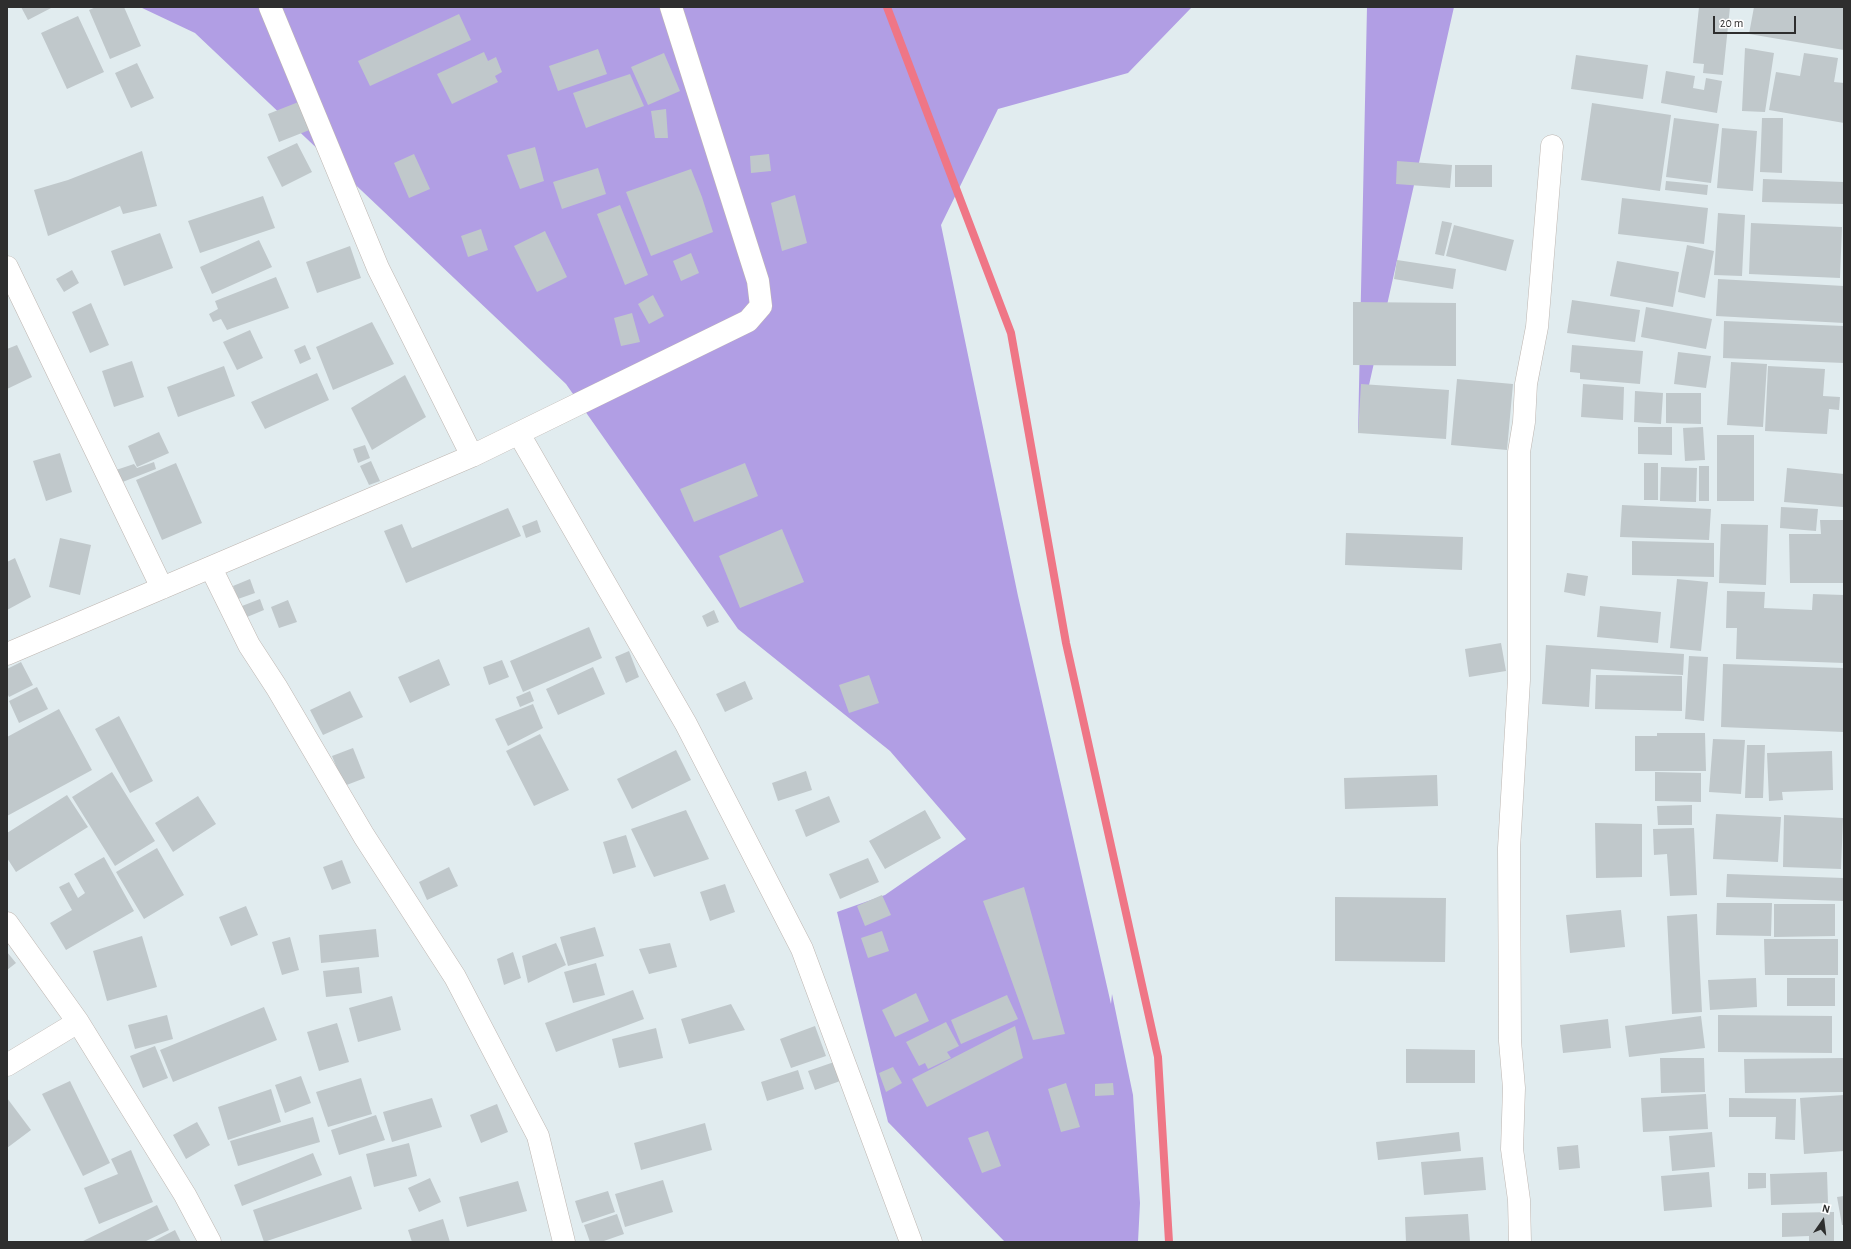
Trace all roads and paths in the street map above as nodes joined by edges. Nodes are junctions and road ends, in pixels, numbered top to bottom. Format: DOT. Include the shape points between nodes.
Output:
graph roads {
  1 [pos="270,7"];
  2 [pos="671,7"];
  3 [pos="1552,146"];
  4 [pos="7,267"];
  5 [pos="519,434"];
  6 [pos="472,456"];
  7 [pos="211,568"];
  8 [pos="162,588"];
  9 [pos="7,654"];
  10 [pos="7,923"];
  11 [pos="78,1022"];
  12 [pos="7,1065"];
  13 [pos="210,1242"];
  14 [pos="564,1242"];
  15 [pos="911,1242"];
  16 [pos="1520,1242"];
  1 -- 6 [label="street" via="378,268"];
  2 -- 5 [label="street" via="758,281 761,306 748,321"];
  3 -- 16 [label="street" via="1537,328 1526,384 1519,452 1519,680 1509,848 1510,1041 1514,1088 1512,1149 1519,1200"];
  4 -- 8 [label="street"];
  5 -- 6 [label="street"];
  5 -- 15 [label="street" via="686,724 802,949"];
  6 -- 7 [label="street"];
  7 -- 8 [label="street"];
  7 -- 14 [label="street" via="249,645 364,836 459,984 538,1136"];
  8 -- 9 [label="street"];
  10 -- 11 [label="street"];
  11 -- 12 [label="street"];
  11 -- 13 [label="street" via="185,1195"];
}
